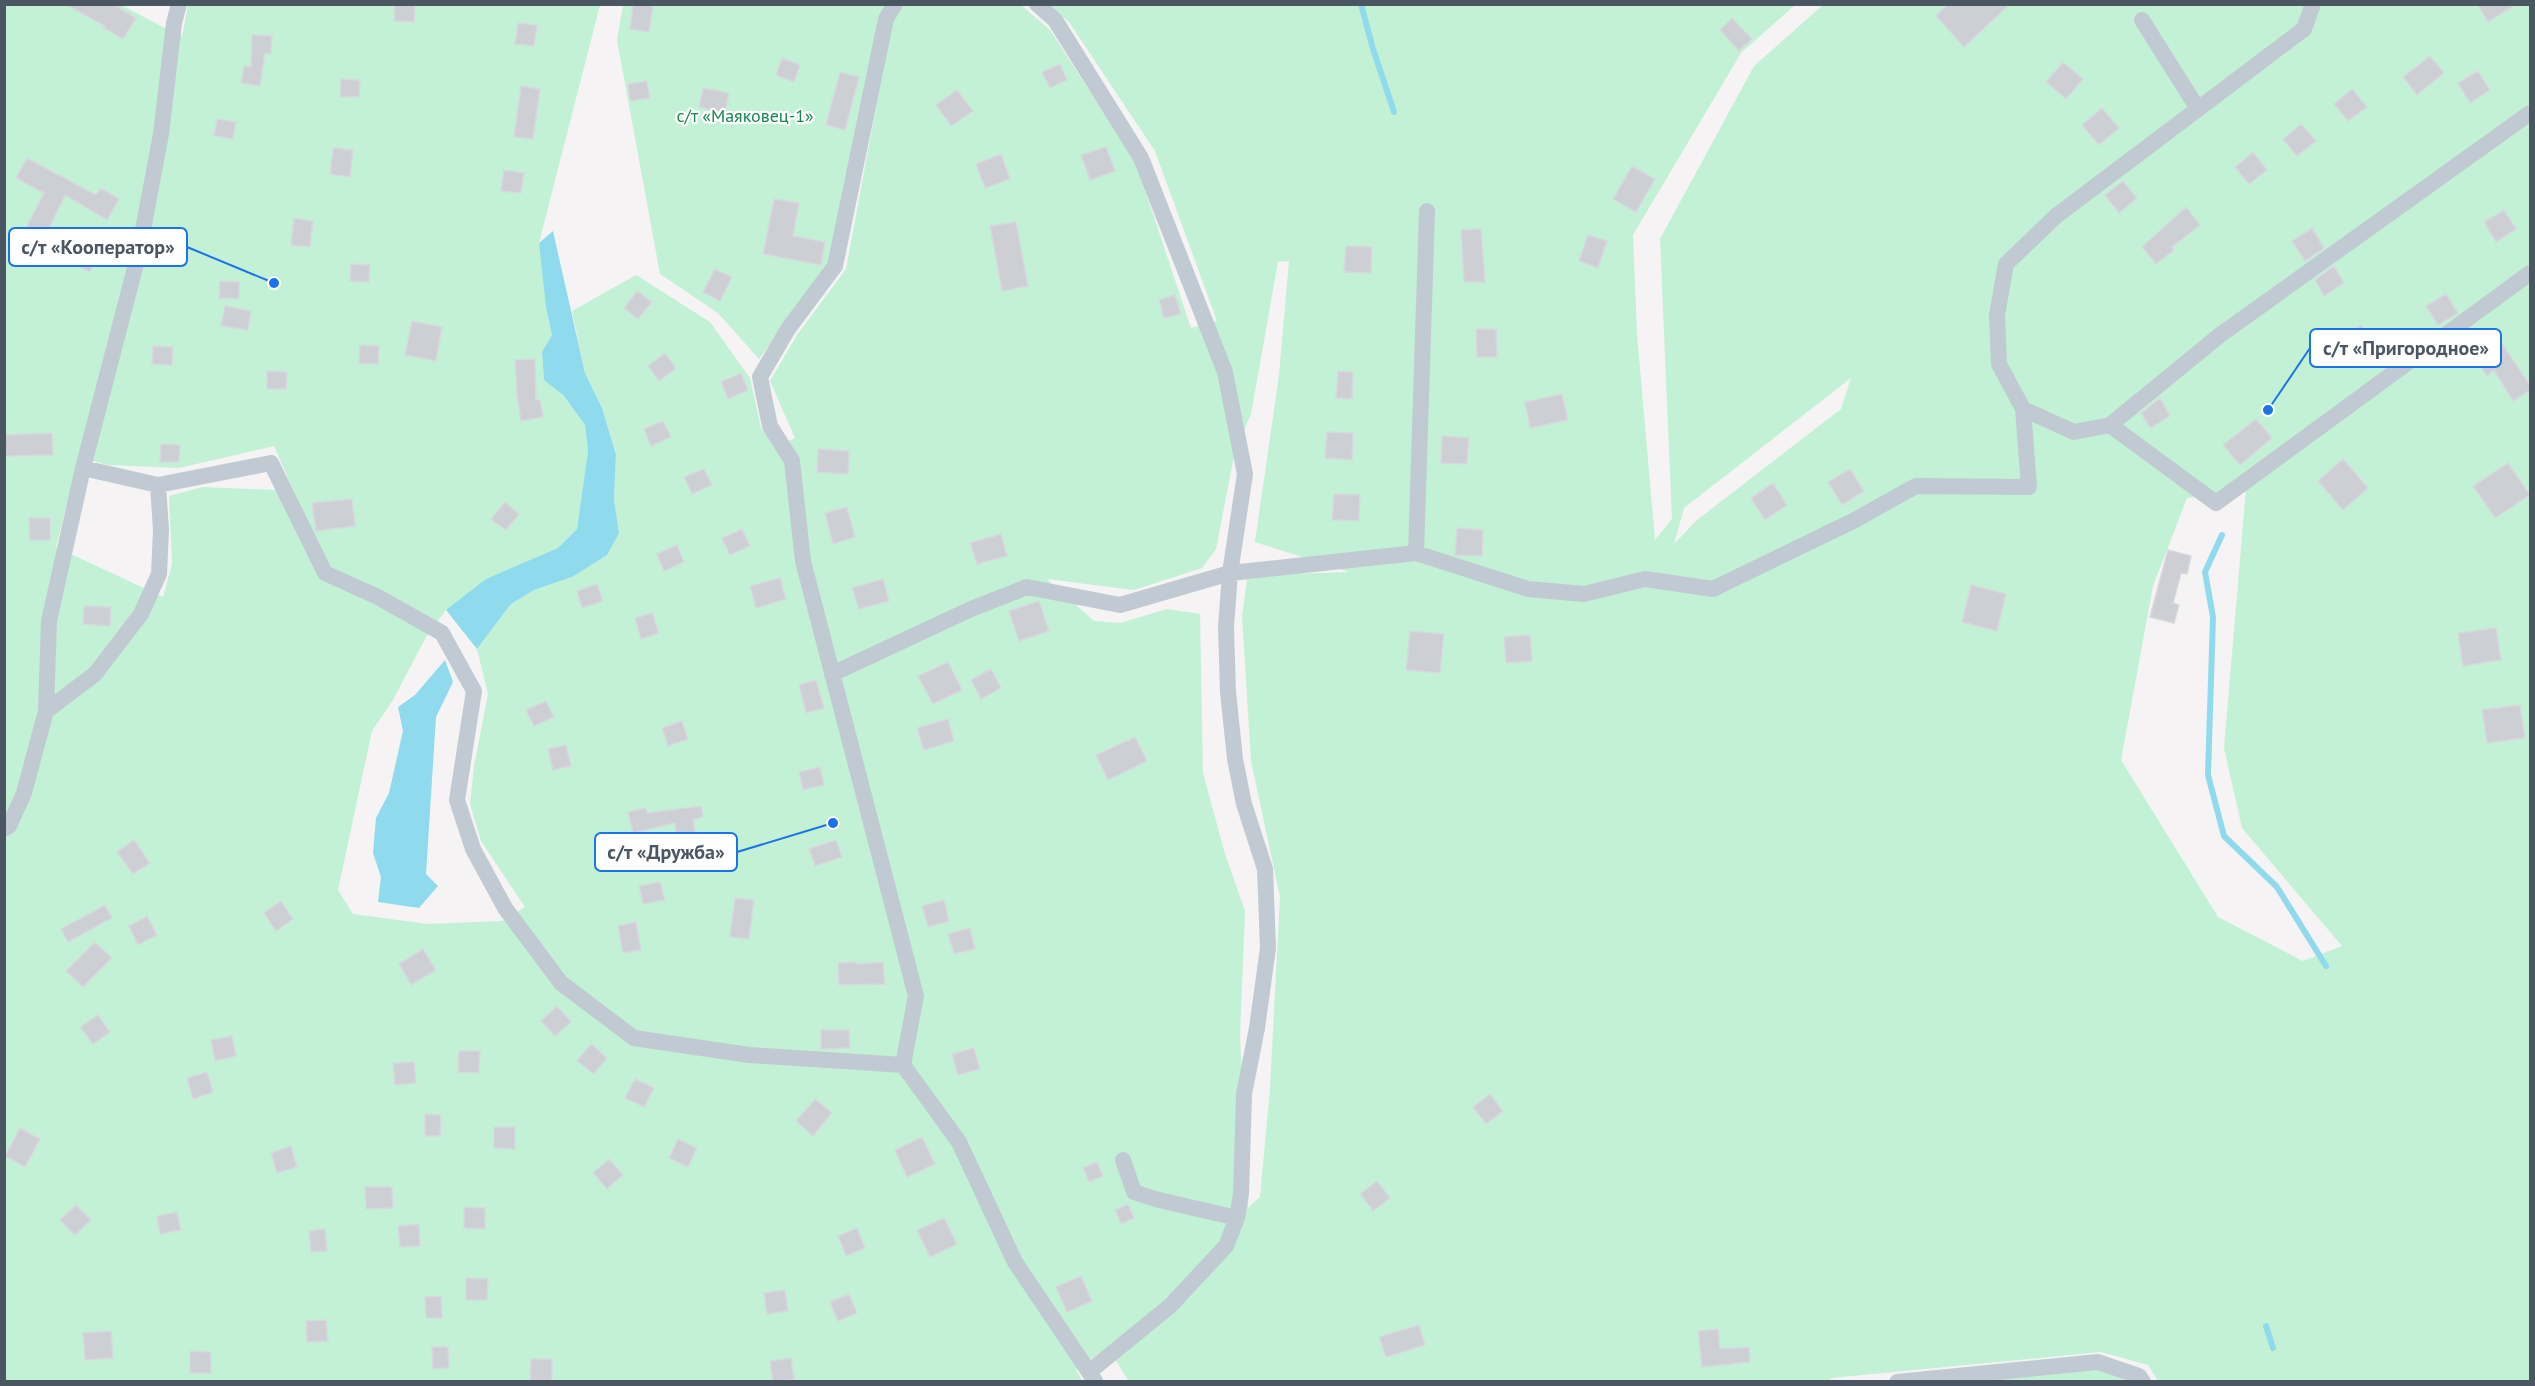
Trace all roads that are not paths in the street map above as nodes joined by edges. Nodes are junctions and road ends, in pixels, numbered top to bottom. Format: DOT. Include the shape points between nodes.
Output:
graph roads {
  1 [pos="179,4"];
  2 [pos="895,4"];
  3 [pos="1037,4"];
  4 [pos="2313,4"];
  5 [pos="2142,20"];
  6 [pos="2198,109"];
  7 [pos="2530,113"];
  8 [pos="1427,211"];
  9 [pos="2530,273"];
  10 [pos="2023,410"];
  11 [pos="2110,425"];
  12 [pos="83,468"];
  13 [pos="158,485"];
  14 [pos="1416,553"];
  15 [pos="1230,573"];
  16 [pos="832,674"];
  17 [pos="46,711"];
  18 [pos="4,829"];
  19 [pos="903,1065"];
  20 [pos="1123,1160"];
  21 [pos="1237,1218"];
  22 [pos="1093,1377"];
  23 [pos="1897,1382"];
  24 [pos="2143,1382"];
  1 -- 12 [label="street" via="161,134 138,256"];
  2 -- 16 [label="street" via="886,19 835,266 788,329 760,377 770,426 792,461 802,561"];
  3 -- 15 [label="street" via="1055,20 1141,158 1225,372 1245,474"];
  4 -- 6 [label="street" via="2304,29"];
  5 -- 6 [label="street"];
  6 -- 10 [label="street" via="2056,216 2006,264 1996,315 1999,363"];
  7 -- 11 [label="street" via="2220,335"];
  8 -- 14 [label="street"];
  9 -- 11 [label="street" via="2216,503"];
  10 -- 11 [label="street" via="2074,432"];
  10 -- 14 [label="street" via="2029,487 1916,486 1713,589 1646,579 1584,594 1528,589"];
  12 -- 13 [label="street"];
  12 -- 17 [label="street" via="49,621"];
  13 -- 17 [label="street" via="159,574 141,614 95,674"];
  13 -- 19 [label="street" via="271,463 325,573 442,633 474,691 457,800 473,849 505,909 561,983 634,1038 749,1055"];
  14 -- 15 [label="street"];
  15 -- 16 [label="street" via="1120,605 1027,587"];
  15 -- 21 [label="street" via="1226,627 1228,692 1244,804 1265,869 1268,948 1244,1094"];
  16 -- 19 [label="street" via="916,996"];
  17 -- 18 [label="street" via="24,793"];
  19 -- 22 [label="street" via="958,1142 1015,1262"];
  20 -- 21 [label="street" via="1134,1192"];
  21 -- 22 [label="street" via="1226,1246 1170,1306"];
  23 -- 24 [label="street" via="2098,1362 2139,1376"];
}
